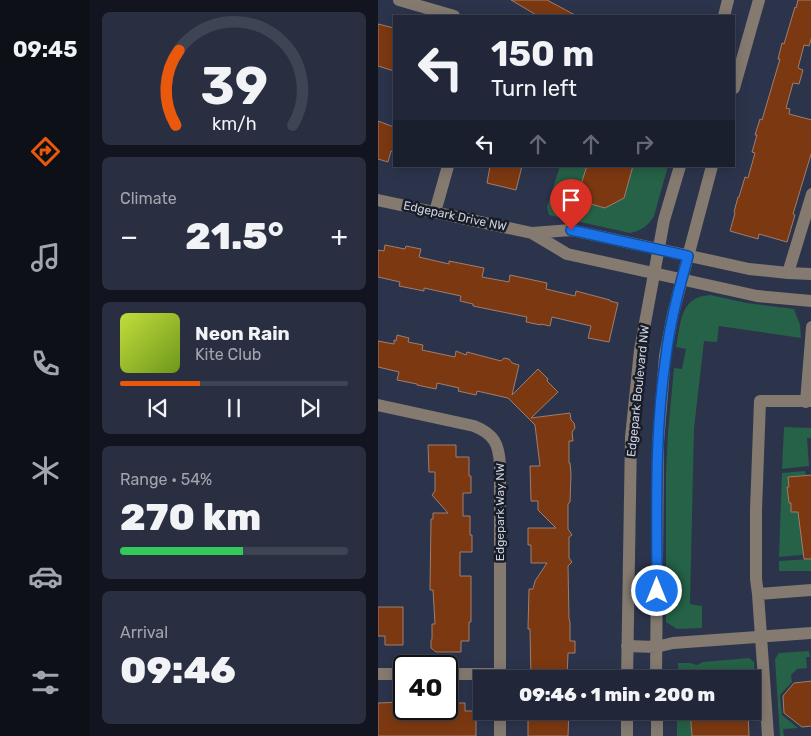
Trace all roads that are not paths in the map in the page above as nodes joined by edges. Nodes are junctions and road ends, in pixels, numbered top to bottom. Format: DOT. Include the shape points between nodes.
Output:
graph roads {
  1 [pos="399,0"];
  2 [pos="728,0"];
  3 [pos="760,0"];
  4 [pos="451,15"];
  5 [pos="724,15"];
  6 [pos="735,85"];
  7 [pos="448,167"];
  8 [pos="680,167"];
  9 [pos="712,167"];
  10 [pos="812,194"];
  11 [pos="378,200"];
  12 [pos="435,212"];
  13 [pos="532,233"];
  14 [pos="658,249"];
  15 [pos="688,256"];
  16 [pos="654,273"];
  17 [pos="788,273"];
  18 [pos="812,274"];
  19 [pos="682,280"];
  20 [pos="812,301"];
  21 [pos="812,327"];
  22 [pos="809,401"];
  23 [pos="378,405"];
  24 [pos="812,590"];
  25 [pos="758,594"];
  26 [pos="812,632"];
  27 [pos="760,636"];
  28 [pos="627,646"];
  29 [pos="656,647"];
  30 [pos="500,670"];
  31 [pos="627,670"];
  32 [pos="656,670"];
  33 [pos="378,674"];
  34 [pos="393,674"];
  35 [pos="458,674"];
  36 [pos="473,675"];
  37 [pos="500,720"];
  38 [pos="627,720"];
  39 [pos="656,720"];
  40 [pos="500,736"];
  41 [pos="627,736"];
  42 [pos="656,736"];
  43 [pos="768,736"];
  1 -- 4 [label="street"];
  2 -- 5 [label="street"];
  3 -- 6 [label="street"];
  7 -- 12 [label="street"];
  8 -- 14 [label="street, Edgepark Boulevard NW"];
  9 -- 15 [label="street, Edgepark Boulevard NW"];
  10 -- 17 [label="street"];
  11 -- 12 [label="street, Edgepark Drive NW"];
  12 -- 13 [label="street, Edgepark Drive NW"];
  13 -- 14 [label="street, Edgepark Drive NW" via="571,230"];
  13 -- 16 [label="street, Edgepark Drive NW" via="567,254"];
  14 -- 15 [label="street, Edgepark Drive NW"];
  14 -- 16 [label="street, Edgepark Boulevard NW"];
  15 -- 17 [label="street, Edgepark Drive NW" via="749,269"];
  15 -- 19 [label="street, Edgepark Boulevard NW"];
  16 -- 19 [label="street, Edgepark Drive NW"];
  16 -- 28 [label="street, Edgepark Boulevard NW" via="640,350 631,437"];
  17 -- 18 [label="street, Edgepark Drive NW"];
  19 -- 20 [label="street, Edgepark Drive NW" via="757,296"];
  19 -- 29 [label="street, Edgepark Boulevard NW" via="666,356 658,443"];
  21 -- 22 [label="street"];
  22 -- 25 [label="street" via="760,401 756,510"];
  23 -- 30 [label="street, Edgepark Way NW" via="474,426 496,444 500,465"];
  24 -- 25 [label="street"];
  25 -- 27 [label="street"];
  26 -- 27 [label="street"];
  27 -- 29 [label="street"];
  27 -- 43 [label="street"];
  28 -- 29 [label="street"];
  28 -- 31 [label="street, Edgepark Boulevard NW"];
  29 -- 32 [label="street, Edgepark Boulevard NW"];
  33 -- 34 [label="street"];
  35 -- 36 [label="street"];
  37 -- 40 [label="street"];
  38 -- 41 [label="street"];
  39 -- 42 [label="street"];
}
